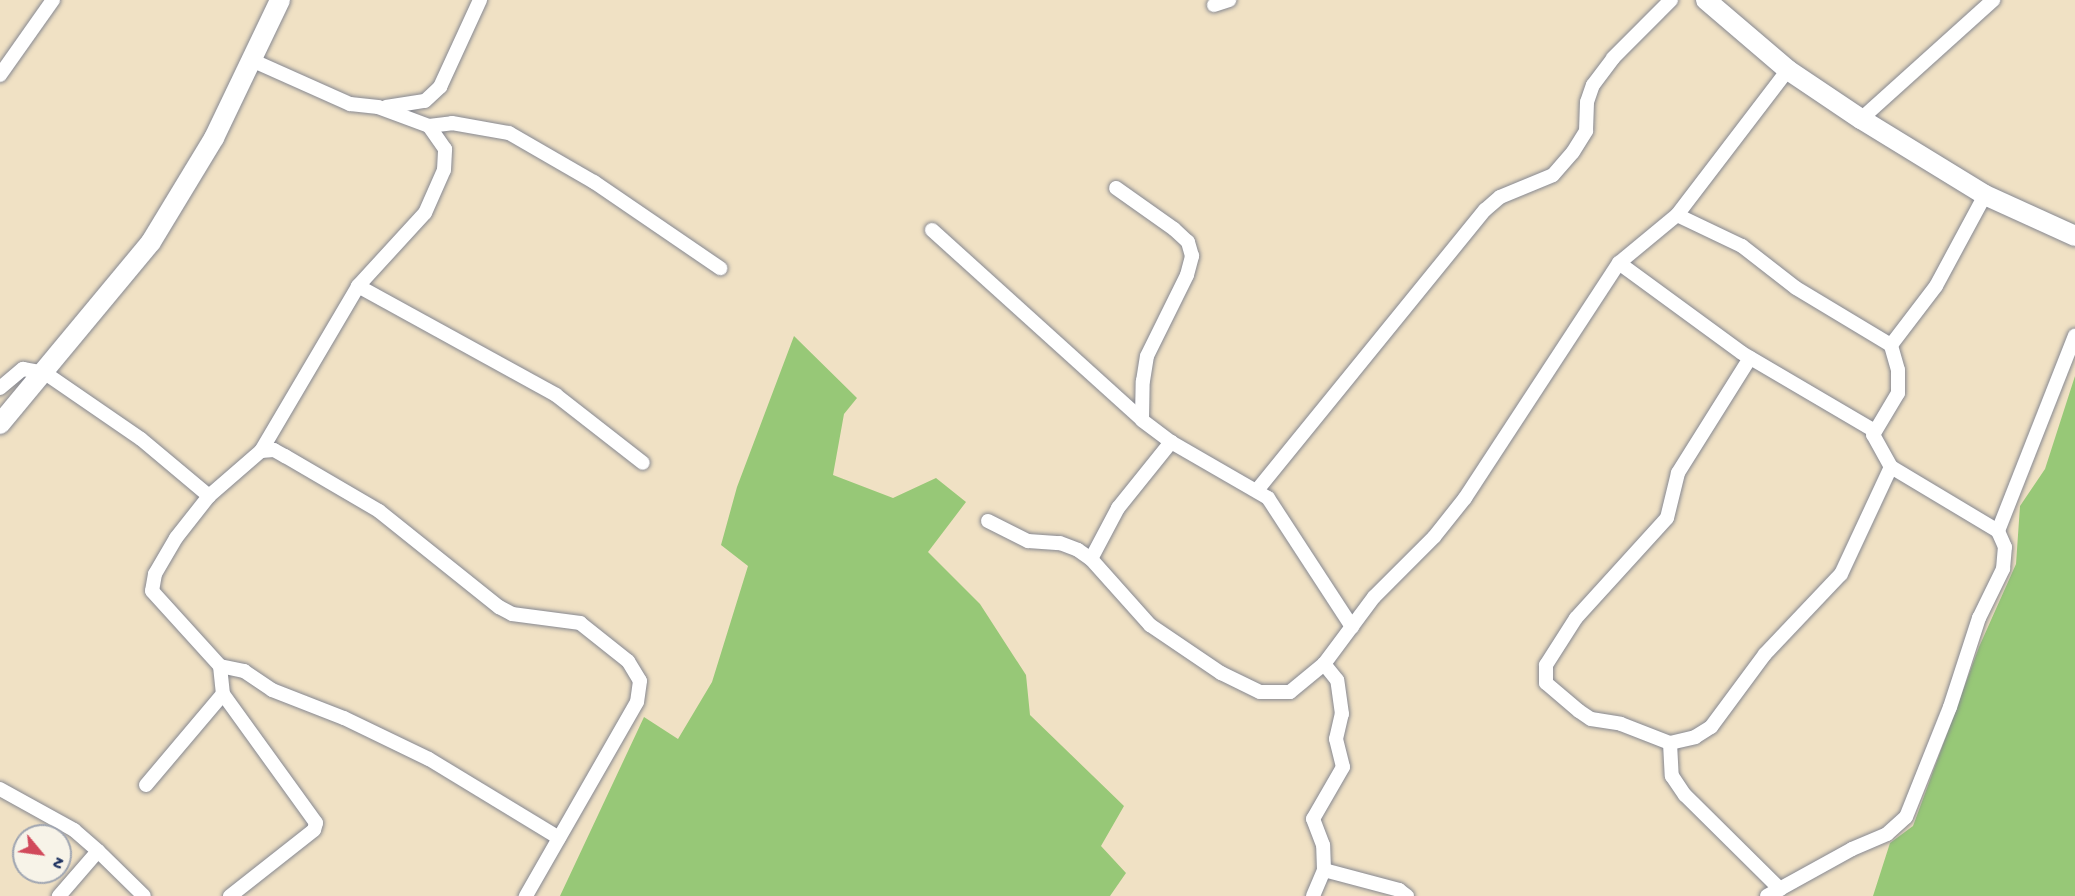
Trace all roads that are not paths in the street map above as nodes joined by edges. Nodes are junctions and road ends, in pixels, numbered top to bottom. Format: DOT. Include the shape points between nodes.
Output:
graph roads {
  1 [pos="53,0"];
  2 [pos="280,0"];
  3 [pos="480,0"];
  4 [pos="1228,0"];
  5 [pos="1671,0"];
  6 [pos="1706,0"];
  7 [pos="1992,0"];
  8 [pos="1214,5"];
  9 [pos="251,60"];
  10 [pos="1788,70"];
  11 [pos="0,75"];
  12 [pos="378,107"];
  13 [pos="1861,119"];
  14 [pos="429,126"];
  15 [pos="1116,188"];
  16 [pos="1985,195"];
  17 [pos="1677,215"];
  18 [pos="932,230"];
  19 [pos="2075,237"];
  20 [pos="1619,264"];
  21 [pos="720,268"];
  22 [pos="358,286"];
  23 [pos="2075,336"];
  24 [pos="1891,345"];
  25 [pos="1750,358"];
  26 [pos="45,373"];
  27 [pos="0,388"];
  28 [pos="1142,420"];
  29 [pos="0,424"];
  30 [pos="1873,430"];
  31 [pos="1171,442"];
  32 [pos="261,451"];
  33 [pos="643,464"];
  34 [pos="1891,467"];
  35 [pos="1258,489"];
  36 [pos="209,496"];
  37 [pos="988,521"];
  38 [pos="1998,531"];
  39 [pos="1091,559"];
  40 [pos="1352,627"];
  41 [pos="1324,664"];
  42 [pos="220,666"];
  43 [pos="223,694"];
  44 [pos="1670,743"];
  45 [pos="146,785"];
  46 [pos="0,789"];
  47 [pos="559,838"];
  48 [pos="98,851"];
  49 [pos="1324,870"];
  50 [pos="1780,889"];
  51 [pos="59,896"];
  52 [pos="144,896"];
  53 [pos="230,896"];
  54 [pos="526,896"];
  55 [pos="1313,896"];
  56 [pos="1407,896"];
  57 [pos="1767,896"];
  1 -- 11 [label="street"];
  2 -- 9 [label="street"];
  3 -- 12 [label="street" via="440,87 425,101"];
  4 -- 8 [label="street"];
  5 -- 35 [label="street" via="1613,58 1593,85 1587,102 1586,131 1573,152 1553,175 1500,197 1485,210"];
  6 -- 10 [label="street"];
  7 -- 13 [label="street"];
  9 -- 12 [label="street" via="350,104"];
  9 -- 26 [label="street" via="214,138 151,242"];
  10 -- 13 [label="street"];
  10 -- 17 [label="street"];
  12 -- 14 [label="street"];
  13 -- 16 [label="street"];
  14 -- 21 [label="street" via="473,126 509,134 594,182"];
  14 -- 22 [label="street" via="445,148 440,181 425,213"];
  15 -- 28 [label="street" via="1174,229 1188,242 1192,256 1187,275 1147,356"];
  16 -- 19 [label="street"];
  16 -- 24 [label="street" via="1936,286"];
  17 -- 20 [label="street"];
  17 -- 24 [label="street" via="1742,246 1796,288"];
  18 -- 28 [label="street"];
  20 -- 25 [label="street"];
  20 -- 40 [label="street" via="1494,458 1434,537 1374,597"];
  22 -- 32 [label="street"];
  22 -- 33 [label="street" via="556,395"];
  23 -- 38 [label="street"];
  24 -- 30 [label="street" via="1898,370 1898,393"];
  25 -- 30 [label="street"];
  25 -- 44 [label="street" via="1678,472 1667,518 1652,540 1576,618 1557,644 1543,675 1546,683 1591,719 1621,724"];
  26 -- 27 [label="street" via="23,369"];
  26 -- 29 [label="street"];
  26 -- 36 [label="street" via="141,439"];
  28 -- 31 [label="street"];
  30 -- 34 [label="street" via="1878,450"];
  31 -- 35 [label="street" via="1232,479"];
  31 -- 39 [label="street" via="1118,508"];
  32 -- 36 [label="street"];
  32 -- 47 [label="street" via="274,450 379,511 499,607 512,614 580,623 628,662 640,681 637,702"];
  34 -- 38 [label="street"];
  34 -- 44 [label="street" via="1841,574 1765,654 1711,727 1695,737"];
  35 -- 40 [label="street" via="1303,547"];
  36 -- 42 [label="street" via="176,538 155,574 152,591"];
  37 -- 39 [label="street" via="1028,541 1060,543"];
  38 -- 50 [label="street" via="2004,547 2003,569 1979,618 1950,707 1906,818 1887,834"];
  39 -- 41 [label="street" via="1150,625 1221,673 1260,692 1290,692"];
  40 -- 41 [label="street"];
  41 -- 49 [label="street" via="1337,680 1342,714 1336,739 1343,767 1313,819 1323,845"];
  42 -- 43 [label="street"];
  42 -- 47 [label="street" via="244,671 272,690 344,718 429,759"];
  43 -- 45 [label="street"];
  43 -- 53 [label="street" via="316,823 314,830"];
  44 -- 50 [label="street" via="1672,776 1685,795"];
  46 -- 48 [label="street" via="74,830"];
  47 -- 54 [label="street"];
  48 -- 51 [label="street"];
  48 -- 52 [label="street"];
  49 -- 55 [label="street"];
  49 -- 56 [label="street" via="1399,890"];
  50 -- 57 [label="street"];
}
